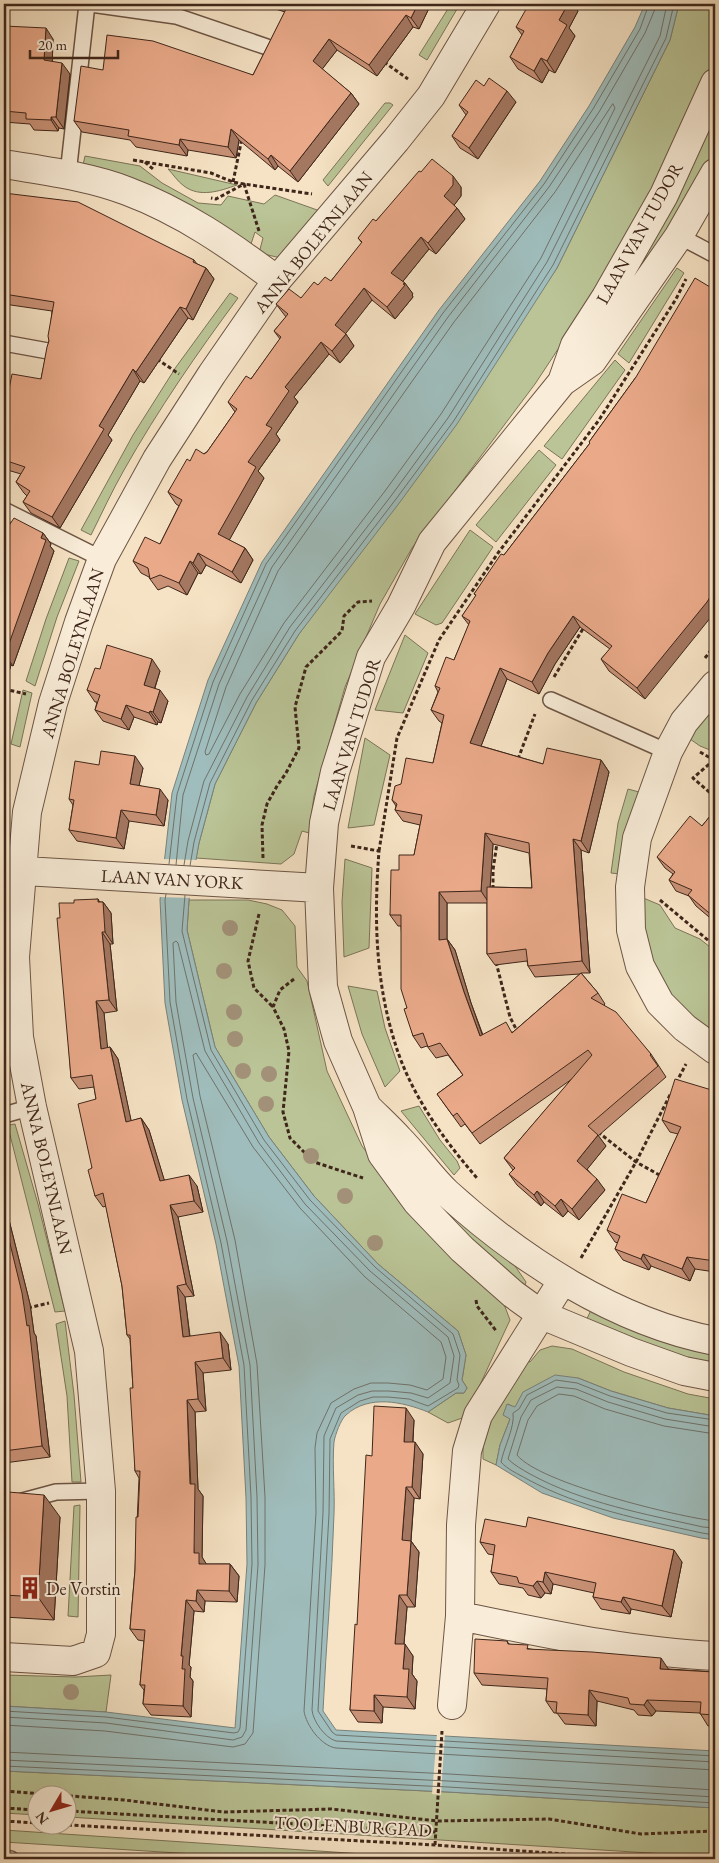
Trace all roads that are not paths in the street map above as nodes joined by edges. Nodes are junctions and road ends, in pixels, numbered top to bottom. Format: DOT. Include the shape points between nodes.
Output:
graph roads {
  1 [pos="87,4"];
  2 [pos="91,4"];
  3 [pos="486,4"];
  4 [pos="267,47"];
  5 [pos="715,83"];
  6 [pos="4,164"];
  7 [pos="715,173"];
  8 [pos="68,174"];
  9 [pos="699,247"];
  10 [pos="277,280"];
  11 [pos="4,343"];
  12 [pos="48,351"];
  13 [pos="562,382"];
  14 [pos="4,510"];
  15 [pos="102,559"];
  16 [pos="715,685"];
  17 [pos="545,703"];
  18 [pos="668,752"];
  19 [pos="16,812"];
  20 [pos="24,871"];
  21 [pos="319,888"];
  22 [pos="707,1044"];
  23 [pos="32,1107"];
  24 [pos="367,1107"];
  25 [pos="4,1115"];
  26 [pos="571,1271"];
  27 [pos="542,1315"];
  28 [pos="715,1342"];
  29 [pos="715,1377"];
  30 [pos="101,1491"];
  31 [pos="4,1506"];
  32 [pos="460,1616"];
  33 [pos="715,1656"];
  34 [pos="4,1657"];
  35 [pos="447,1716"];
  36 [pos="4,1859"];
  37 [pos="11,1859"];
  1 -- 8 [label="lane"];
  2 -- 4 [label="lane" via="176,16"];
  3 -- 10 [label="street, ANNA BOLEYNLAAN" via="431,96"];
  5 -- 13 [label="street, LAAN VAN TUDOR" via="664,195 575,345"];
  6 -- 8 [label="street"];
  7 -- 9 [label="street, LAAN VAN TUDOR"];
  8 -- 10 [label="street" via="126,191 185,217"];
  9 -- 13 [label="street, LAAN VAN TUDOR" via="592,361"];
  10 -- 15 [label="street, ANNA BOLEYNLAAN" via="157,459"];
  11 -- 12 [label="lane"];
  13 -- 21 [label="street, LAAN VAN TUDOR" via="432,542 401,606 371,657 335,772 324,823"];
  14 -- 15 [label="lane"];
  15 -- 19 [label="street, ANNA BOLEYNLAAN"];
  16 -- 18 [label="street" via="684,722"];
  17 -- 18 [label="lane"];
  18 -- 22 [label="street" via="637,838 630,887 630,930 640,966 660,1003"];
  19 -- 20 [label="street, ANNA BOLEYNLAAN"];
  20 -- 21 [label="street, LAAN VAN YORK" via="219,881 263,872"];
  20 -- 23 [label="street, ANNA BOLEYNLAAN" via="15,958 19,1037"];
  21 -- 24 [label="street, LAAN VAN TUDOR" via="323,987 338,1041"];
  23 -- 25 [label="lane"];
  23 -- 30 [label="street, ANNA BOLEYNLAAN" via="89,1352"];
  24 -- 26 [label="street, LAAN VAN TUDOR" via="446,1192 498,1235"];
  24 -- 27 [label="street, LAAN VAN TUDOR" via="382,1154 418,1202 462,1249 512,1294"];
  26 -- 27 [label="street"];
  26 -- 28 [label="street, LAAN VAN TUDOR" via="602,1302 646,1321"];
  27 -- 29 [label="street, LAAN VAN TUDOR" via="684,1371"];
  27 -- 32 [label="street" via="478,1414 467,1451 461,1525"];
  30 -- 31 [label="lane" via="56,1492"];
  30 -- 34 [label="street, ANNA BOLEYNLAAN" via="101,1634 96,1653 73,1661"];
  32 -- 33 [label="street" via="587,1641"];
  32 -- 35 [label="street"];
  36 -- 37 [label="lane"];
}
